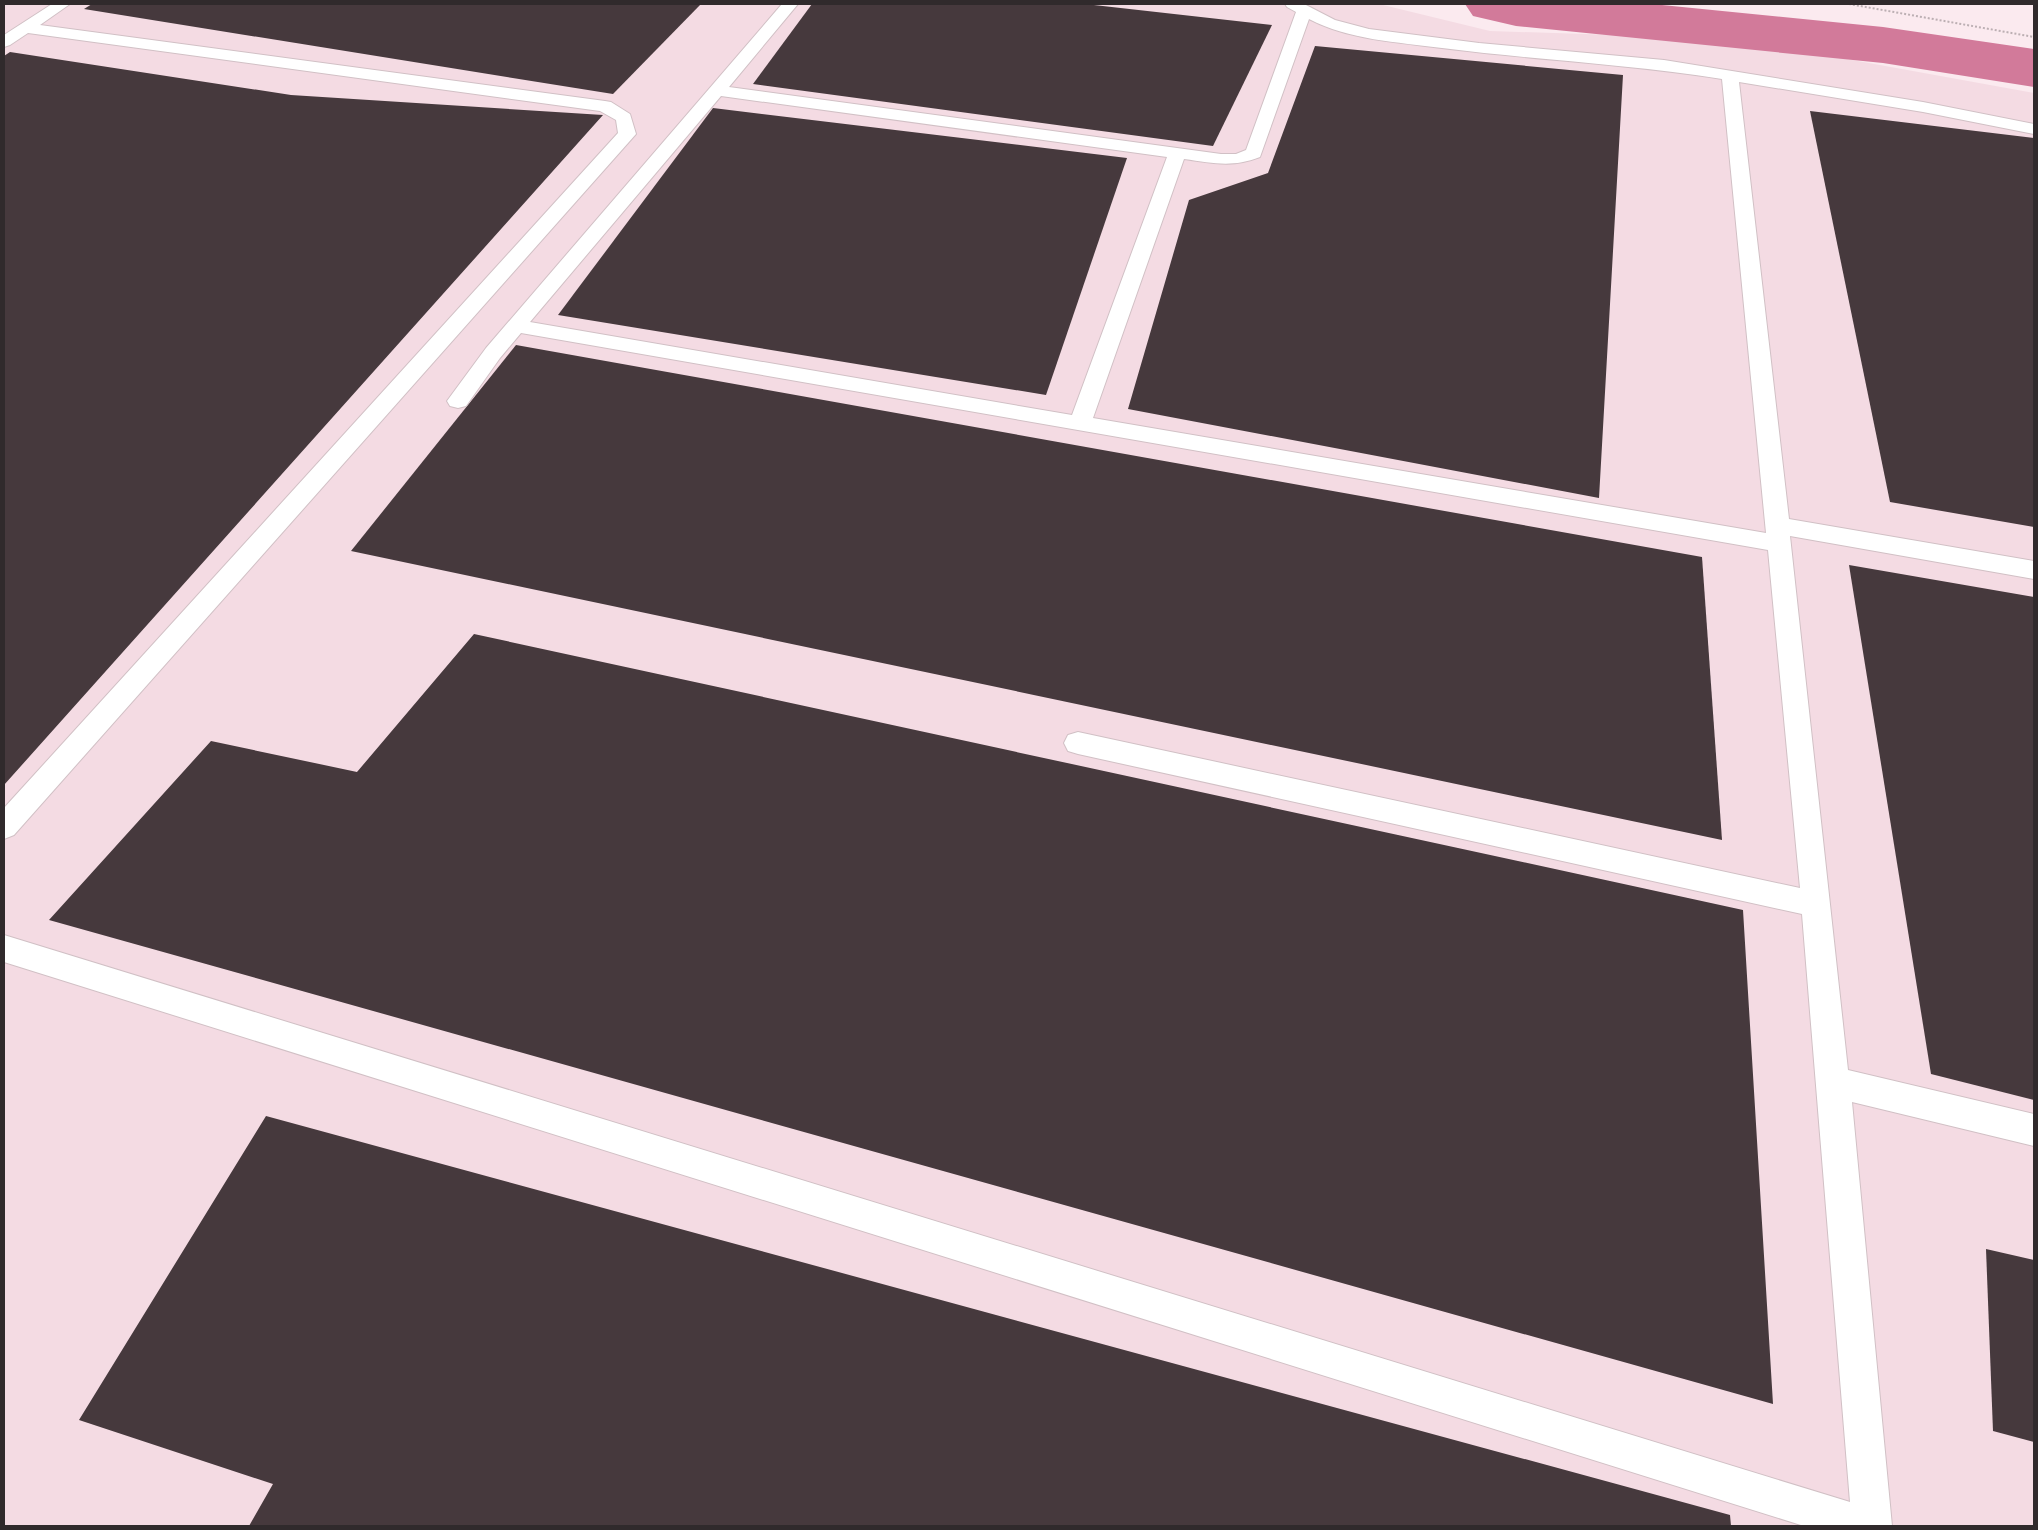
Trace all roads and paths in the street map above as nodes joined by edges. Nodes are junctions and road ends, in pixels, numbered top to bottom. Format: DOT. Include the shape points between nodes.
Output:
graph roads {
  1 [pos="62,4"];
  2 [pos="790,4"];
  3 [pos="1850,4"];
  4 [pos="1298,7"];
  5 [pos="25,28"];
  6 [pos="2034,37"];
  7 [pos="4,42"];
  8 [pos="1730,77"];
  9 [pos="717,90"];
  10 [pos="2034,129"];
  11 [pos="1177,153"];
  12 [pos="517,326"];
  13 [pos="458,401"];
  14 [pos="1080,423"];
  15 [pos="1778,535"];
  16 [pos="2034,570"];
  17 [pos="1078,743"];
  18 [pos="4,827"];
  19 [pos="1815,904"];
  20 [pos="4,949"];
  21 [pos="1833,1082"];
  22 [pos="2034,1130"];
  23 [pos="1866,1526"];
  24 [pos="1872,1526"];
  1 -- 5 [label="lane"];
  2 -- 9 [label="lane"];
  3 -- 6 [label="path"];
  4 -- 8 [label="lane" via="1329,23 1368,34 1664,65"];
  4 -- 11 [label="lane" via="1254,153 1238,159"];
  5 -- 7 [label="lane"];
  5 -- 18 [label="lane" via="606,106 624,118 628,134"];
  8 -- 10 [label="lane" via="1923,107"];
  8 -- 15 [label="lane"];
  9 -- 11 [label="lane"];
  9 -- 12 [label="lane"];
  11 -- 14 [label="lane"];
  12 -- 13 [label="lane"];
  12 -- 14 [label="lane"];
  14 -- 15 [label="lane"];
  15 -- 16 [label="lane"];
  15 -- 19 [label="lane"];
  17 -- 19 [label="lane"];
  19 -- 21 [label="lane"];
  20 -- 23 [label="lane"];
  21 -- 22 [label="lane"];
  21 -- 24 [label="lane" via="1852,1266"];
}
